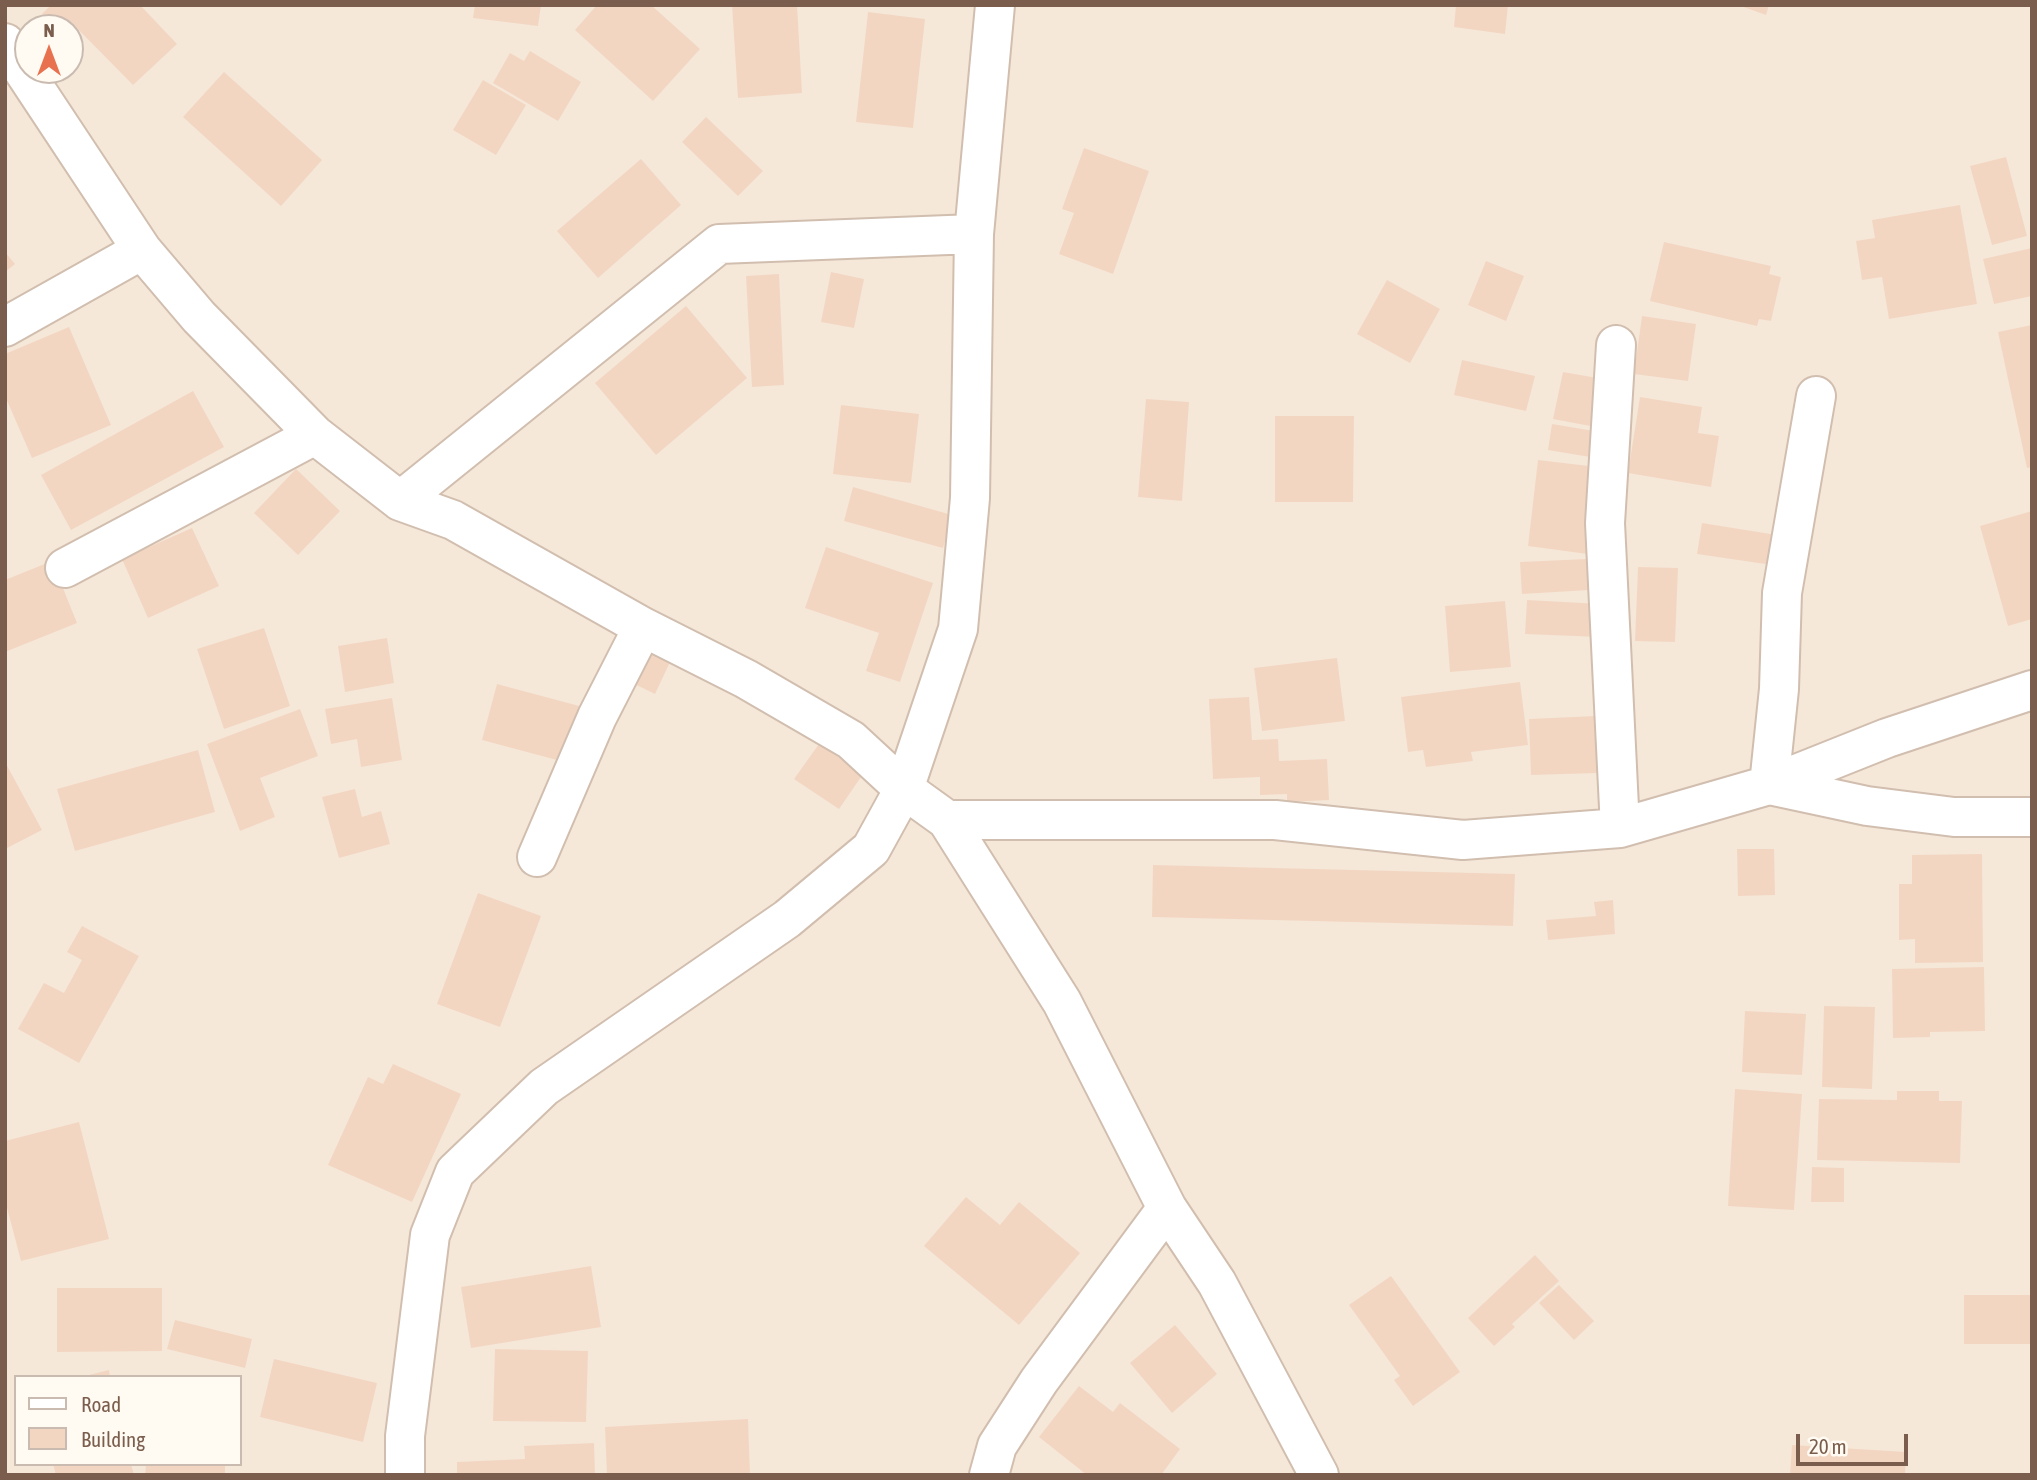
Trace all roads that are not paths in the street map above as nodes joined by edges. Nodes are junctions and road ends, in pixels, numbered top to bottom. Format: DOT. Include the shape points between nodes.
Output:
graph roads {
  1 [pos="995,5"];
  2 [pos="5,43"];
  3 [pos="974,234"];
  4 [pos="142,250"];
  5 [pos="5,327"];
  6 [pos="1616,345"];
  7 [pos="1816,396"];
  8 [pos="315,435"];
  9 [pos="400,501"];
  10 [pos="65,568"];
  11 [pos="643,627"];
  12 [pos="2032,690"];
  13 [pos="1769,785"];
  14 [pos="904,789"];
  15 [pos="2032,817"];
  16 [pos="947,820"];
  17 [pos="1620,828"];
  18 [pos="537,857"];
  19 [pos="1167,1208"];
  20 [pos="405,1475"];
  21 [pos="989,1475"];
  22 [pos="1319,1475"];
  1 -- 3 [label="street"];
  2 -- 4 [label="street"];
  3 -- 9 [label="street" via="719,244"];
  3 -- 14 [label="street" via="970,498 958,629"];
  4 -- 5 [label="street"];
  4 -- 8 [label="street" via="199,317"];
  6 -- 17 [label="street" via="1605,523"];
  7 -- 13 [label="street" via="1783,593"];
  8 -- 9 [label="street"];
  8 -- 10 [label="street"];
  9 -- 11 [label="street" via="453,520"];
  11 -- 14 [label="street" via="851,740"];
  11 -- 18 [label="street" via="597,717"];
  12 -- 13 [label="street" via="1887,738"];
  13 -- 15 [label="street" via="1867,806 1954,817"];
  13 -- 17 [label="street"];
  14 -- 16 [label="street"];
  14 -- 20 [label="street" via="871,849 787,919 544,1087 455,1172 430,1235 405,1436"];
  16 -- 17 [label="street" via="1275,820 1463,840"];
  16 -- 19 [label="street" via="1062,1002"];
  19 -- 21 [label="street" via="1039,1381 997,1446"];
  19 -- 22 [label="street" via="1217,1283"];
}
